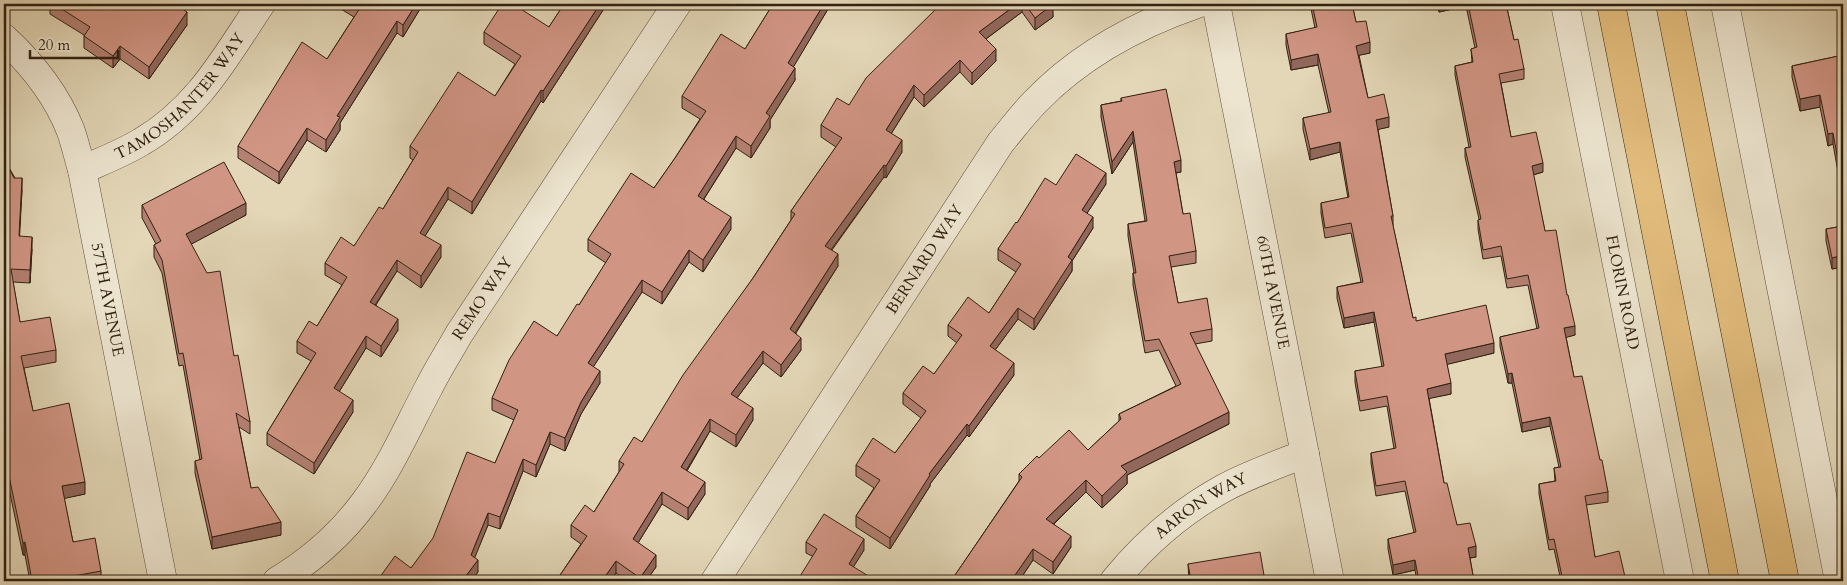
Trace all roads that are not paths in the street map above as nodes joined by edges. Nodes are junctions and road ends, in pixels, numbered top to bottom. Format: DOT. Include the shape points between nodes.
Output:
graph roads {
  1 [pos="261,4"];
  2 [pos="677,4"];
  3 [pos="1197,4"];
  4 [pos="1216,4"];
  5 [pos="1566,4"];
  6 [pos="1611,4"];
  7 [pos="1670,4"];
  8 [pos="1724,4"];
  9 [pos="4,38"];
  10 [pos="82,170"];
  11 [pos="1305,454"];
  12 [pos="163,581"];
  13 [pos="277,581"];
  14 [pos="715,581"];
  15 [pos="1114,581"];
  16 [pos="1330,581"];
  17 [pos="1680,581"];
  18 [pos="1725,581"];
  19 [pos="1785,581"];
  20 [pos="1839,581"];
  1 -- 10 [label="street, TAMOSHANTER WAY" via="196,98 141,142"];
  2 -- 13 [label="street, REMO WAY" via="459,334 392,461 364,504 330,541"];
  3 -- 14 [label="street, BERNARD WAY" via="1113,40 1070,70 1035,102 1001,142"];
  4 -- 11 [label="street, 60TH AVENUE"];
  5 -- 17 [label="street, FLORIN ROAD"];
  6 -- 18 [label="main road"];
  7 -- 19 [label="main road"];
  8 -- 20 [label="street"];
  9 -- 10 [label="street, 57TH AVENUE" via="24,56 50,91 70,128"];
  10 -- 12 [label="street, 57TH AVENUE"];
  11 -- 15 [label="street, AARON WAY" via="1224,488 1175,520 1133,558"];
  11 -- 16 [label="street, 60TH AVENUE"];
}
